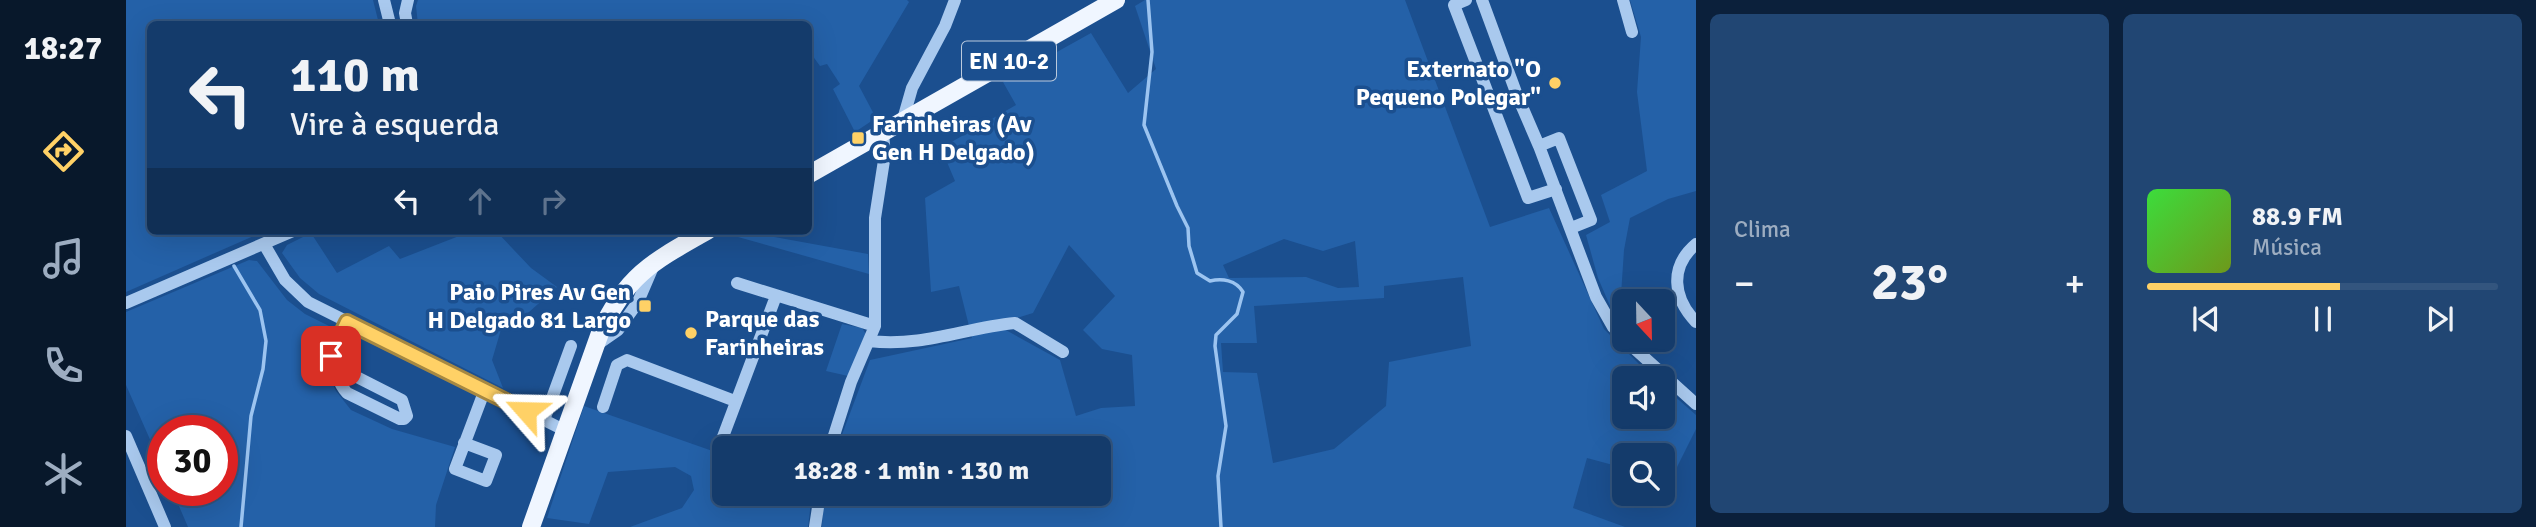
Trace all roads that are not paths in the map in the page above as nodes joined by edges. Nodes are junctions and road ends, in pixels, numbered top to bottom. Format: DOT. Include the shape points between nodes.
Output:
graph roads {
  1 [pos="384,0"];
  2 [pos="408,0"];
  3 [pos="955,0"];
  4 [pos="1116,0"];
  5 [pos="1466,0"];
  6 [pos="1482,0"];
  7 [pos="1622,0"];
  8 [pos="389,21"];
  9 [pos="406,21"];
  10 [pos="1632,32"];
  11 [pos="902,123"];
  12 [pos="883,134"];
  13 [pos="1539,146"];
  14 [pos="812,173"];
  15 [pos="1556,189"];
  16 [pos="1571,228"];
  17 [pos="284,235"];
  18 [pos="700,235"];
  19 [pos="264,244"];
  20 [pos="1696,244"];
  21 [pos="737,283"];
  22 [pos="776,296"];
  23 [pos="126,303"];
  24 [pos="347,322"];
  25 [pos="1696,322"];
  26 [pos="1612,325"];
  27 [pos="875,326"];
  28 [pos="869,341"];
  29 [pos="571,345"];
  30 [pos="1063,352"];
  31 [pos="1639,352"];
  32 [pos="335,370"];
  33 [pos="484,392"];
  34 [pos="735,401"];
  35 [pos="1696,404"];
  36 [pos="603,407"];
  37 [pos="544,420"];
  38 [pos="566,431"];
  39 [pos="126,436"];
  40 [pos="723,436"];
  41 [pos="834,436"];
  42 [pos="464,443"];
  43 [pos="818,506"];
  44 [pos="165,527"];
  45 [pos="531,527"];
  46 [pos="815,527"];
  1 -- 8 [label="street"];
  2 -- 9 [label="street"];
  3 -- 11 [label="street" via="912,88"];
  4 -- 11 [label="main road, EN 10-2"];
  5 -- 15 [label="street" via="1454,5 1528,198"];
  6 -- 13 [label="street"];
  7 -- 10 [label="street"];
  11 -- 12 [label="main road, EN 10-2"];
  12 -- 14 [label="main road, EN 10-2"];
  12 -- 27 [label="street"];
  13 -- 15 [label="street"];
  13 -- 16 [label="street" via="1559,138 1591,220"];
  15 -- 16 [label="street"];
  16 -- 26 [label="street" via="1596,297"];
  17 -- 19 [label="street"];
  18 -- 38 [label="main road" via="627,285 595,346"];
  19 -- 23 [label="street"];
  19 -- 24 [label="street" via="292,289"];
  20 -- 25 [label="street" via="1684,254 1677,288"];
  21 -- 22 [label="street"];
  22 -- 27 [label="street"];
  22 -- 34 [label="street"];
  24 -- 32 [label="street" via="331,352"];
  24 -- 33 [label="street"];
  27 -- 28 [label="street"];
  28 -- 30 [label="street" via="914,342 1015,324"];
  28 -- 41 [label="street"];
  29 -- 37 [label="street"];
  31 -- 35 [label="street"];
  32 -- 32 [label="street" via="347,393 406,418 402,400"];
  33 -- 37 [label="street"];
  33 -- 42 [label="street"];
  34 -- 36 [label="street" via="627,360 617,365"];
  34 -- 40 [label="street"];
  37 -- 38 [label="street"];
  38 -- 45 [label="main road"];
  39 -- 44 [label="street"];
  43 -- 46 [label="street"];
}
